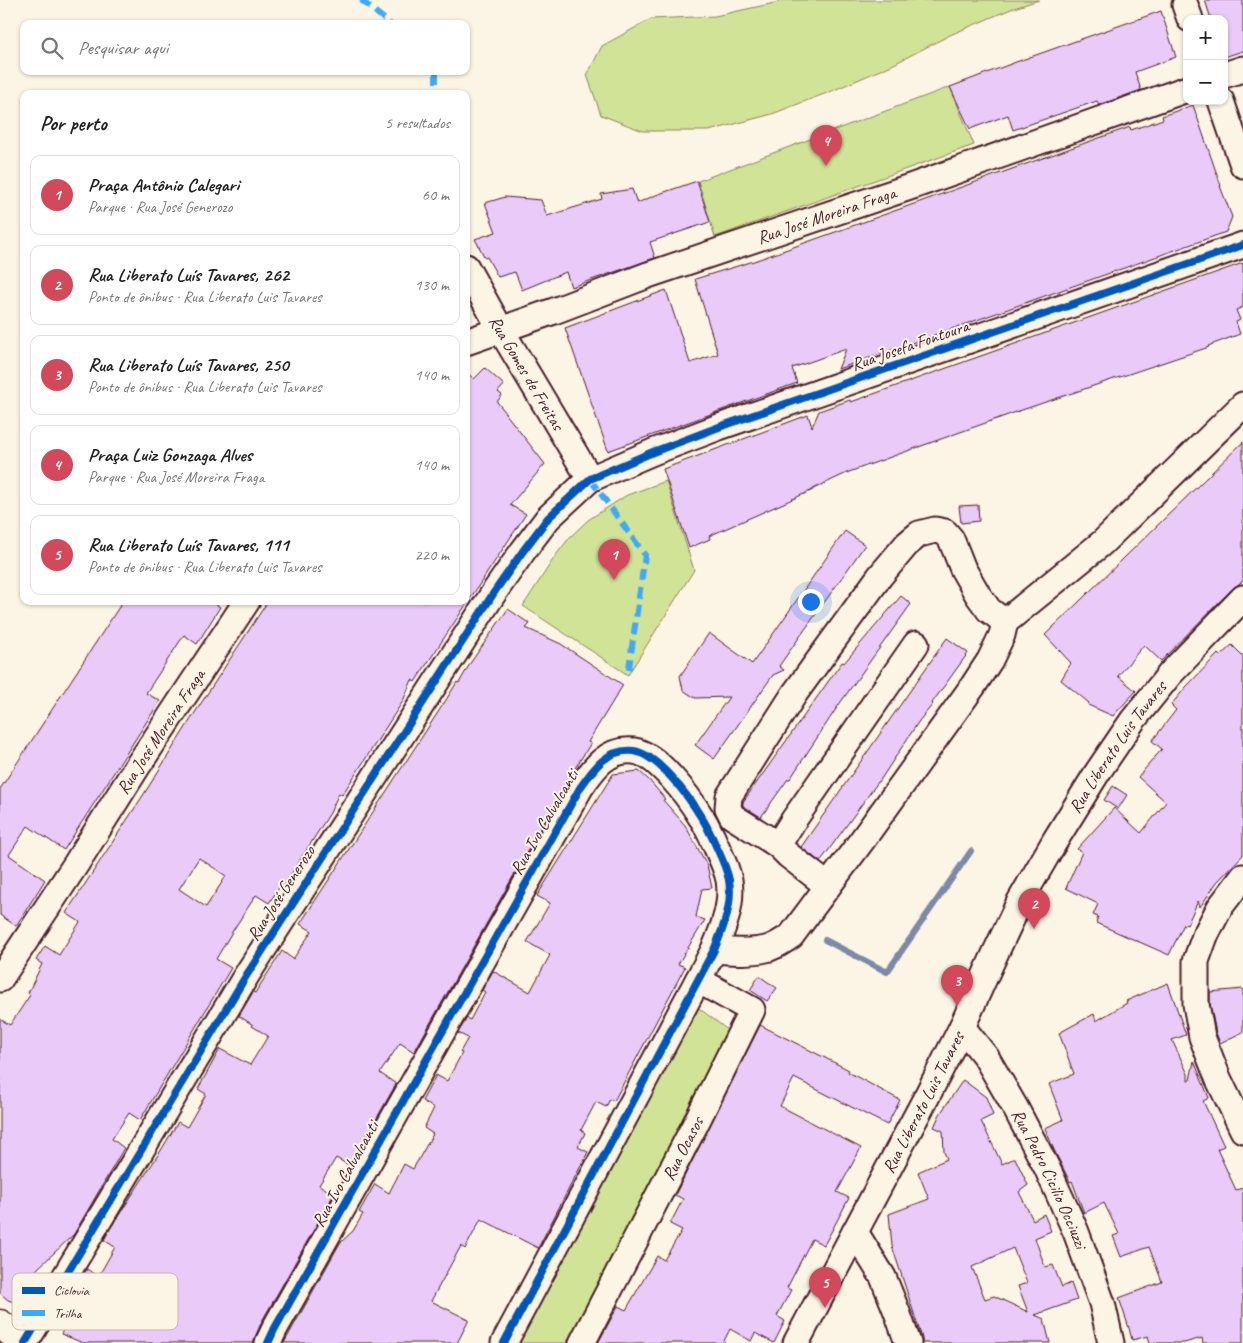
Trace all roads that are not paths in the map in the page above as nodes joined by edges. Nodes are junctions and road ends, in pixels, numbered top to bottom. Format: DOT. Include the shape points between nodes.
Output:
graph roads {
  1 [pos="1243,69"];
  2 [pos="1228,74"];
  3 [pos="1183,90"];
  4 [pos="1222,105"];
  5 [pos="1243,165"];
  6 [pos="1243,245"];
  7 [pos="470,274"];
  8 [pos="500,330"];
  9 [pos="470,341"];
  10 [pos="1243,405"];
  11 [pos="590,479"];
  12 [pos="1243,598"];
  13 [pos="244,605"];
  14 [pos="1005,622"];
  15 [pos="916,644"];
  16 [pos="778,845"];
  17 [pos="1243,877"];
  18 [pos="828,886"];
  19 [pos="714,950"];
  20 [pos="0,979"];
  21 [pos="698,980"];
  22 [pos="962,1027"];
  23 [pos="1243,1130"];
  24 [pos="855,1232"];
  25 [pos="67,1273"];
  26 [pos="0,1324"];
  27 [pos="33,1330"];
  28 [pos="25,1343"];
  29 [pos="268,1343"];
  30 [pos="504,1343"];
  31 [pos="582,1343"];
  32 [pos="796,1343"];
  33 [pos="908,1343"];
  34 [pos="1111,1343"];
  1 -- 2 [label="street"];
  3 -- 8 [label="street, Rua José Moreira Fraga" via="648,275"];
  4 -- 5 [label="street"];
  6 -- 11 [label="street, Rua Josefa Fontoura" via="719,427"];
  7 -- 8 [label="street, Rua Gomes de Freitas"];
  8 -- 9 [label="street, Rua José Moreira Fraga"];
  8 -- 11 [label="street, Rua Gomes de Freitas"];
  10 -- 14 [label="street" via="1102,543"];
  11 -- 25 [label="street, Rua José Generozo" via="548,518 484,608 246,976"];
  12 -- 22 [label="street, Rua Liberato Luis Tavares" via="1170,674 1097,773 1020,901"];
  13 -- 20 [label="street, Rua José Moreira Fraga"];
  14 -- 16 [label="street" via="989,610 978,595 963,569 952,539 945,532 935,530 919,534 907,544 795,693 729,796 728,808 732,816"];
  14 -- 18 [label="street" via="990,660 973,686"];
  15 -- 16 [label="street"];
  16 -- 18 [label="street"];
  17 -- 23 [label="street" via="1220,907 1205,936 1196,961 1196,1004 1202,1037"];
  18 -- 19 [label="street" via="791,936 780,943 766,949"];
  19 -- 21 [label="street, Rua Ivo Calvalcanti"];
  19 -- 29 [label="street, Rua Ivo Calvalcanti" via="724,928 729,881 724,862 702,818 659,764 649,757 634,751 606,757 594,767 580,788"];
  21 -- 30 [label="street, Rua Ivo Calvalcanti"];
  21 -- 31 [label="street, Rua Ocasos" via="752,1010"];
  22 -- 24 [label="street, Rua Liberato Luis Tavares"];
  22 -- 34 [label="street, Rua Pedro Cicilio Occiuzzi" via="986,1058 1047,1168 1076,1232 1102,1303"];
  24 -- 32 [label="street, Rua Liberato Luis Tavares"];
  24 -- 33 [label="street" via="883,1278"];
  26 -- 28 [label="main road"];
  27 -- 28 [label="street, Rua José Generozo"];
}
